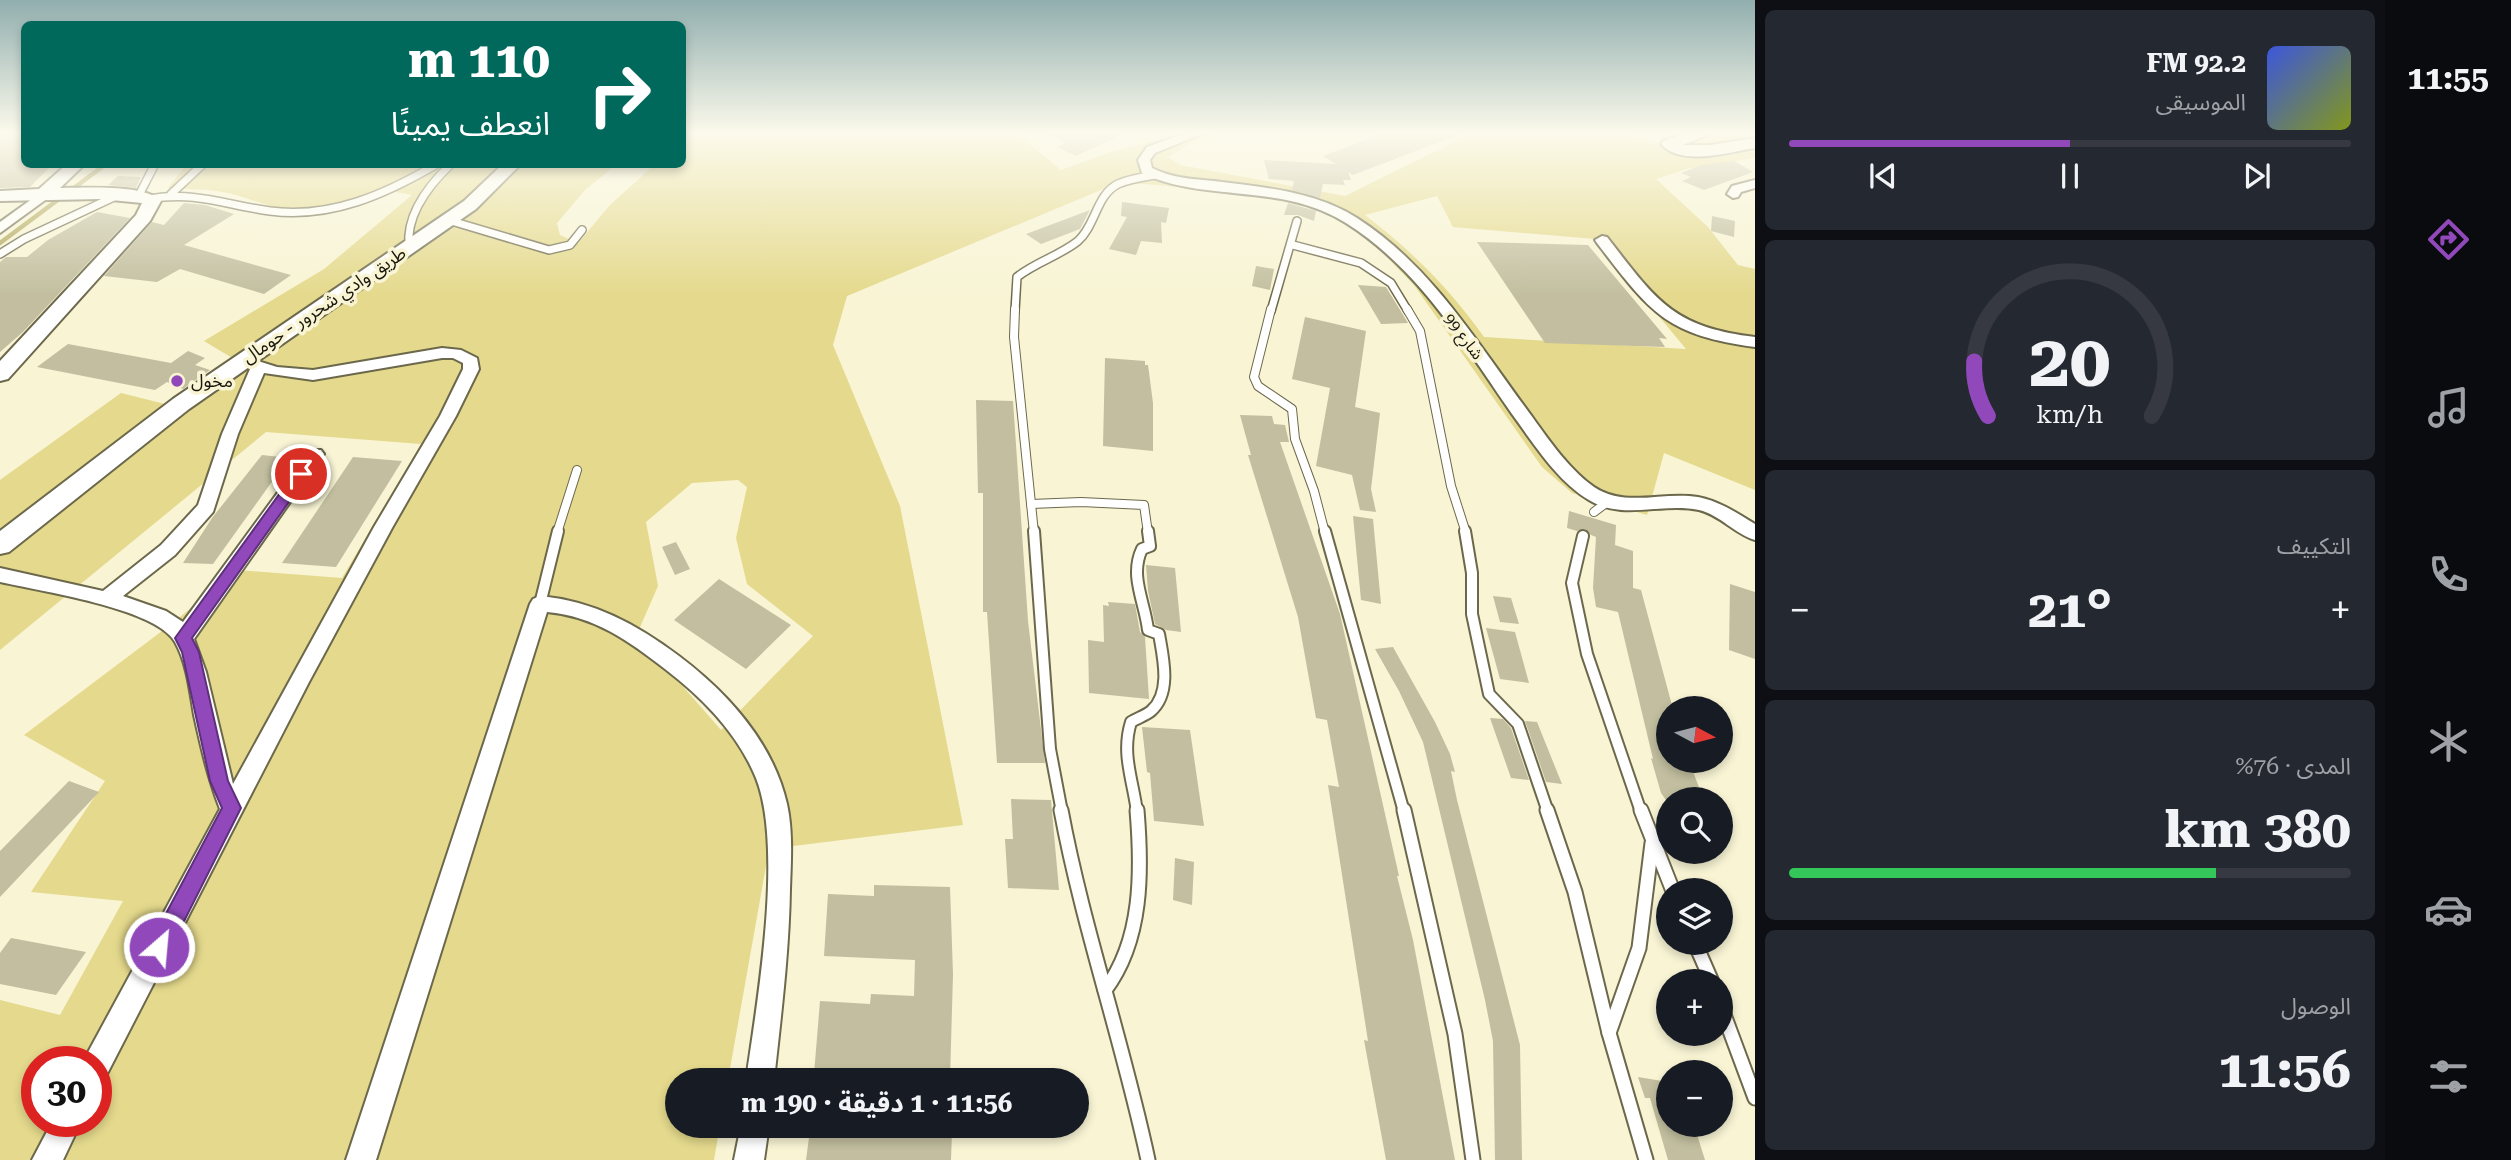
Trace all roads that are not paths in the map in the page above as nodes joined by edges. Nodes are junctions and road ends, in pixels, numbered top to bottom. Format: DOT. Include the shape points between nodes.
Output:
graph roads {
  1 [pos="57,187"];
  2 [pos="148,187"];
  3 [pos="178,187"];
  4 [pos="399,187"];
  5 [pos="429,187"];
  6 [pos="490,187"];
  7 [pos="1115,187"];
  8 [pos="1235,187"];
  9 [pos="1743,187"];
  10 [pos="51,194"];
  11 [pos="170,194"];
  12 [pos="1732,194"];
  13 [pos="0,196"];
  14 [pos="116,196"];
  15 [pos="144,198"];
  16 [pos="448,220"];
  17 [pos="1297,220"];
  18 [pos="0,229"];
  19 [pos="582,230"];
  20 [pos="1602,240"];
  21 [pos="1293,245"];
  22 [pos="410,246"];
  23 [pos="0,254"];
  24 [pos="1755,342"];
  25 [pos="250,364"];
  26 [pos="0,374"];
  27 [pos="315,454"];
  28 [pos="578,470"];
  29 [pos="1031,504"];
  30 [pos="1755,533"];
  31 [pos="1583,536"];
  32 [pos="0,545"];
  33 [pos="0,575"];
  34 [pos="105,600"];
  35 [pos="540,604"];
  36 [pos="184,638"];
  37 [pos="231,808"];
  38 [pos="1652,842"];
  39 [pos="1667,878"];
  40 [pos="1105,990"];
  41 [pos="1609,1033"];
  42 [pos="1733,1039"];
  43 [pos="106,1046"];
  44 [pos="761,1068"];
  45 [pos="1755,1098"];
  46 [pos="59,1137"];
  47 [pos="753,1138"];
  48 [pos="47,1160"];
  49 [pos="361,1160"];
  50 [pos="750,1160"];
  51 [pos="1148,1160"];
  52 [pos="1473,1160"];
  53 [pos="1646,1160"];
  1 -- 10 [label="street"];
  2 -- 15 [label="lane"];
  3 -- 11 [label="lane"];
  4 -- 11 [label="lane" via="309,212 269,211 212,197"];
  5 -- 22 [label="lane" via="409,231"];
  6 -- 16 [label="main road, طريق وادي شحرور - حومال"];
  7 -- 29 [label="lane" via="1104,196 1095,221 1082,237 1017,277 1014,337"];
  8 -- 30 [label="street, شارع 99" via="1312,201 1374,236 1443,308 1550,453 1600,507 1699,504"];
  9 -- 12 [label="street"];
  10 -- 13 [label="main road"];
  10 -- 14 [label="main road"];
  10 -- 18 [label="street"];
  11 -- 15 [label="lane"];
  14 -- 15 [label="main road"];
  14 -- 23 [label="lane"];
  15 -- 26 [label="main road" via="152,201 144,217"];
  16 -- 19 [label="lane" via="549,250 570,246"];
  16 -- 22 [label="main road, طريق وادي شحرور - حومال"];
  17 -- 21 [label="lane"];
  20 -- 24 [label="street" via="1667,317 1702,332"];
  21 -- 41 [label="lane" via="1361,263 1391,283 1420,331 1451,486 1469,543 1472,614 1489,694 1518,724 1575,892"];
  21 -- 52 [label="lane" via="1254,377 1258,386 1292,409 1294,439 1314,491 1403,805 1455,1034"];
  22 -- 25 [label="main road, طريق وادي شحرور - حومال"];
  25 -- 32 [label="main road, طريق وادي شحرور - حومال" via="108,460"];
  25 -- 34 [label="street" via="207,507 168,550"];
  25 -- 37 [label="street" via="313,375 456,352 471,361 471,369"];
  27 -- 36 [label="street"];
  28 -- 35 [label="lane"];
  29 -- 40 [label="lane" via="1050,749 1067,840"];
  29 -- 40 [label="lane" via="1144,505 1150,546 1142,549 1135,562 1137,589 1148,630 1159,634 1163,690 1153,710 1131,722 1124,740 1137,809 1138,872 1133,934 1121,969"];
  31 -- 38 [label="lane" via="1572,583 1587,654"];
  33 -- 34 [label="street"];
  34 -- 36 [label="street" via="155,615"];
  35 -- 44 [label="street" via="575,606 603,615 680,668 744,734 762,767 775,803 780,853"];
  35 -- 49 [label="street"];
  36 -- 37 [label="street" via="219,781"];
  37 -- 43 [label="street"];
  38 -- 39 [label="lane"];
  38 -- 41 [label="lane" via="1639,948"];
  40 -- 51 [label="lane"];
  41 -- 53 [label="lane"];
  42 -- 45 [label="lane"];
  46 -- 48 [label="street"];
  47 -- 50 [label="street"];
}
